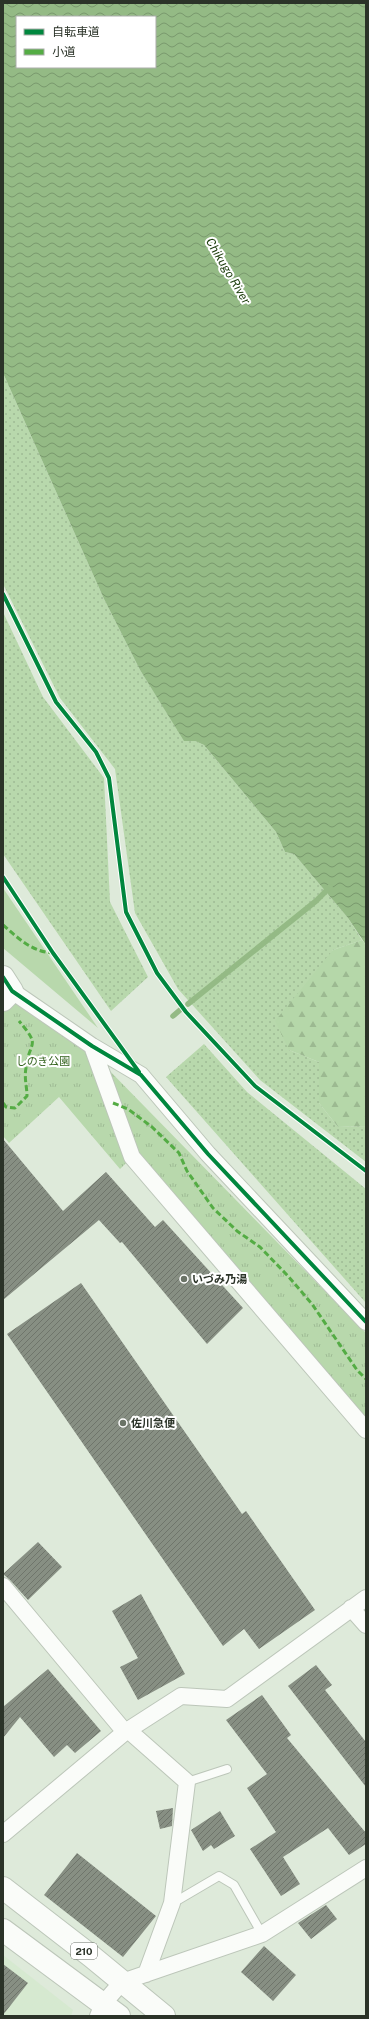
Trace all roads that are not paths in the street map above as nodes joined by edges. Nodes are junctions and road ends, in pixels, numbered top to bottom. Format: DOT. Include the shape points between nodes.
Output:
graph roads {
  1 [pos="6,989"];
  2 [pos="92,1046"];
  3 [pos="366,1322"];
  4 [pos="366,1430"];
  5 [pos="3,1586"];
  6 [pos="366,1598"];
  7 [pos="351,1608"];
  8 [pos="366,1625"];
  9 [pos="126,1731"];
  10 [pos="227,1769"];
  11 [pos="187,1782"];
  12 [pos="3,1834"];
  13 [pos="366,1868"];
  14 [pos="3,1888"];
  15 [pos="172,1903"];
  16 [pos="3,1930"];
  17 [pos="262,1934"];
  18 [pos="146,1974"];
  19 [pos="122,1982"];
  20 [pos="106,2012"];
  21 [pos="164,2016"];
  1 -- 2 [label="street"];
  2 -- 3 [label="street" via="141,1075 208,1154"];
  2 -- 4 [label="street" via="132,1157"];
  5 -- 9 [label="street"];
  6 -- 7 [label="street"];
  7 -- 8 [label="street"];
  7 -- 9 [label="street" via="227,1699 181,1696"];
  9 -- 11 [label="street"];
  9 -- 12 [label="street"];
  10 -- 11 [label="lane"];
  11 -- 15 [label="street"];
  13 -- 17 [label="street"];
  14 -- 19 [label="highway, 210"];
  15 -- 17 [label="lane" via="219,1876 234,1885"];
  15 -- 18 [label="street"];
  16 -- 20 [label="highway"];
  17 -- 18 [label="street"];
  18 -- 19 [label="street"];
  19 -- 20 [label="street"];
  19 -- 21 [label="highway, 210"];
}
